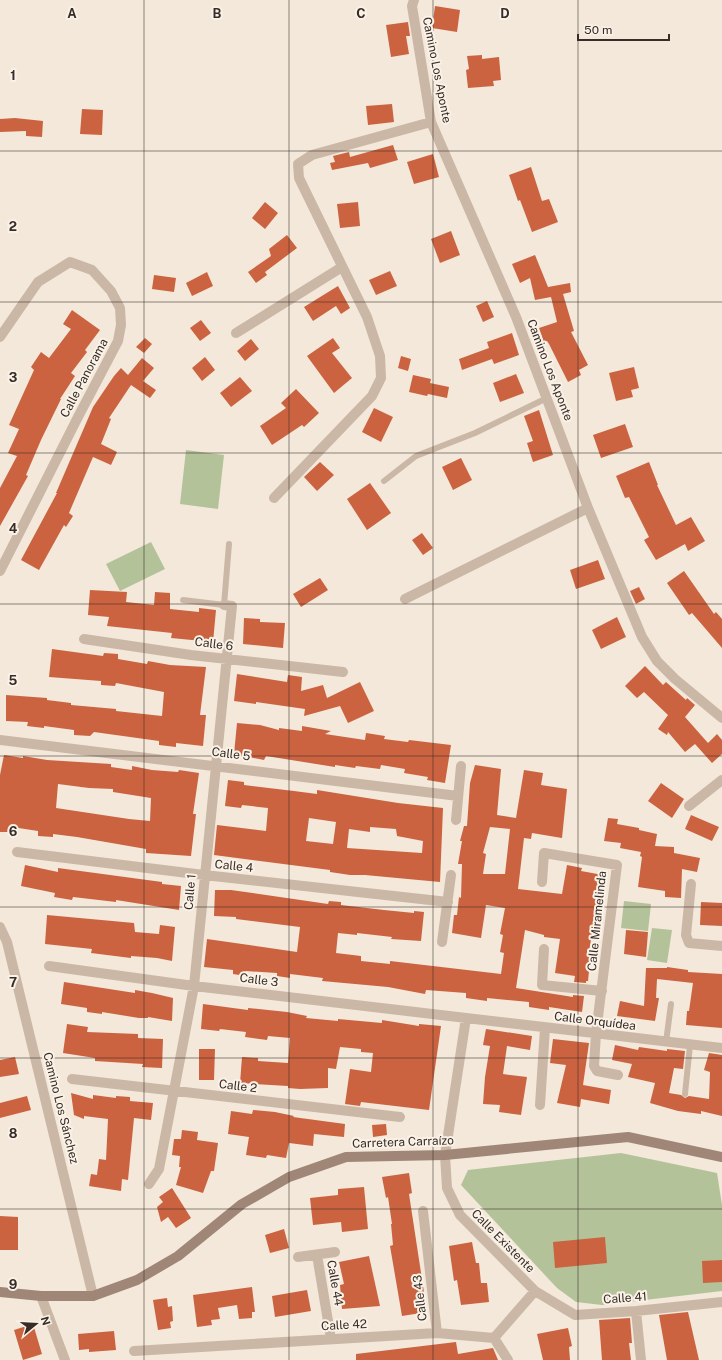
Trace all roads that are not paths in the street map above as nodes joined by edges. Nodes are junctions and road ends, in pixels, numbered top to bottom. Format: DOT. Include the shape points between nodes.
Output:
graph roads {
  1 [pos="414,0"];
  2 [pos="431,122"];
  3 [pos="342,267"];
  4 [pos="236,333"];
  5 [pos="0,337"];
  6 [pos="547,398"];
  7 [pos="384,481"];
  8 [pos="274,498"];
  9 [pos="588,508"];
  10 [pos="229,544"];
  11 [pos="0,571"];
  12 [pos="406,599"];
  13 [pos="183,600"];
  14 [pos="224,605"];
  15 [pos="84,639"];
  16 [pos="226,659"];
  17 [pos="342,672"];
  18 [pos="722,718"];
  19 [pos="0,740"];
  20 [pos="216,766"];
  21 [pos="461,766"];
  22 [pos="722,780"];
  23 [pos="458,796"];
  24 [pos="689,806"];
  25 [pos="456,820"];
  26 [pos="17,852"];
  27 [pos="204,875"];
  28 [pos="451,875"];
  29 [pos="542,882"];
  30 [pos="691,884"];
  31 [pos="448,902"];
  32 [pos="0,927"];
  33 [pos="442,942"];
  34 [pos="722,946"];
  35 [pos="544,949"];
  36 [pos="49,966"];
  37 [pos="194,986"];
  38 [pos="602,991"];
  39 [pos="671,1004"];
  40 [pos="466,1018"];
  41 [pos="545,1028"];
  42 [pos="596,1033"];
  43 [pos="666,1042"];
  44 [pos="690,1045"];
  45 [pos="722,1048"];
  46 [pos="618,1074"];
  47 [pos="72,1080"];
  48 [pos="174,1091"];
  49 [pos="686,1094"];
  50 [pos="540,1105"];
  51 [pos="400,1117"];
  52 [pos="444,1155"];
  53 [pos="722,1157"];
  54 [pos="149,1184"];
  55 [pos="422,1211"];
  56 [pos="335,1252"];
  57 [pos="317,1255"];
  58 [pos="298,1257"];
  59 [pos="535,1291"];
  60 [pos="0,1292"];
  61 [pos="41,1296"];
  62 [pos="93,1296"];
  63 [pos="722,1302"];
  64 [pos="636,1311"];
  65 [pos="437,1333"];
  66 [pos="494,1338"];
  67 [pos="332,1339"];
  68 [pos="134,1351"];
  69 [pos="65,1360"];
  70 [pos="508,1360"];
  71 [pos="641,1360"];
  1 -- 2 [label="street, Camino Los Aponte" via="412,6"];
  2 -- 3 [label="street" via="312,155 298,164 299,178"];
  2 -- 6 [label="street, Camino Los Aponte" via="516,317"];
  3 -- 4 [label="street"];
  3 -- 8 [label="street" via="367,317 380,356 381,378 372,396"];
  5 -- 11 [label="street, Calle Panorama" via="38,282 70,262 92,270 111,291 120,308 121,325 118,341"];
  6 -- 7 [label="lane" via="475,433 416,456"];
  6 -- 9 [label="street, Camino Los Aponte"];
  9 -- 12 [label="street"];
  9 -- 18 [label="street, Camino Los Aponte" via="642,637 657,661"];
  10 -- 14 [label="lane"];
  13 -- 14 [label="lane"];
  14 -- 16 [label="street, Calle 1" via="232,606"];
  15 -- 16 [label="street, Calle 6"];
  16 -- 17 [label="street, Calle 6"];
  16 -- 20 [label="street, Calle 1"];
  19 -- 20 [label="street, Calle 5"];
  20 -- 23 [label="street, Calle 5"];
  20 -- 27 [label="street, Calle 1"];
  21 -- 23 [label="street"];
  22 -- 24 [label="street"];
  23 -- 25 [label="street"];
  26 -- 27 [label="street, Calle 4"];
  27 -- 31 [label="street, Calle 4"];
  27 -- 37 [label="street, Calle 1"];
  28 -- 31 [label="street"];
  29 -- 38 [label="street, Calle Miramelinda" via="544,853 617,865"];
  30 -- 34 [label="street" via="687,939 689,943"];
  31 -- 33 [label="street"];
  32 -- 62 [label="street, Camino Los Sánchez" via="7,942"];
  35 -- 38 [label="street" via="542,985"];
  36 -- 37 [label="street, Calle 3"];
  37 -- 40 [label="street, Calle 3"];
  37 -- 48 [label="street, Calle 1"];
  38 -- 42 [label="street, Calle Miramelinda"];
  39 -- 43 [label="lane"];
  40 -- 41 [label="street, Calle Orquídea"];
  40 -- 52 [label="street, Calle Existente"];
  41 -- 42 [label="street, Calle Orquídea"];
  41 -- 50 [label="street"];
  42 -- 43 [label="street, Calle Orquídea"];
  42 -- 46 [label="street, Calle Miramelinda" via="594,1066 597,1071"];
  43 -- 44 [label="street, Calle Orquídea"];
  44 -- 45 [label="street, Calle Orquídea"];
  44 -- 49 [label="lane"];
  47 -- 48 [label="street, Calle 2"];
  48 -- 51 [label="street, Calle 2"];
  48 -- 54 [label="street, Calle 1" via="159,1169"];
  52 -- 53 [label="street, Carretera Carraízo" via="628,1137"];
  52 -- 59 [label="street, Calle Existente" via="447,1188 460,1216"];
  52 -- 62 [label="street, Carretera Carraízo" via="346,1157 289,1177 242,1204 178,1256 137,1280"];
  55 -- 65 [label="street, Calle 43"];
  56 -- 57 [label="street"];
  57 -- 58 [label="street"];
  57 -- 67 [label="street, Calle 44"];
  59 -- 64 [label="street, Calle 41" via="575,1315"];
  59 -- 66 [label="street"];
  60 -- 61 [label="street, Carretera Carraízo"];
  61 -- 62 [label="street, Carretera Carraízo"];
  61 -- 69 [label="street"];
  63 -- 64 [label="street, Calle 41"];
  64 -- 71 [label="street"];
  65 -- 66 [label="street, Calle 42"];
  65 -- 67 [label="street, Calle 42"];
  66 -- 70 [label="street"];
  67 -- 68 [label="street, Calle 42"];
}
